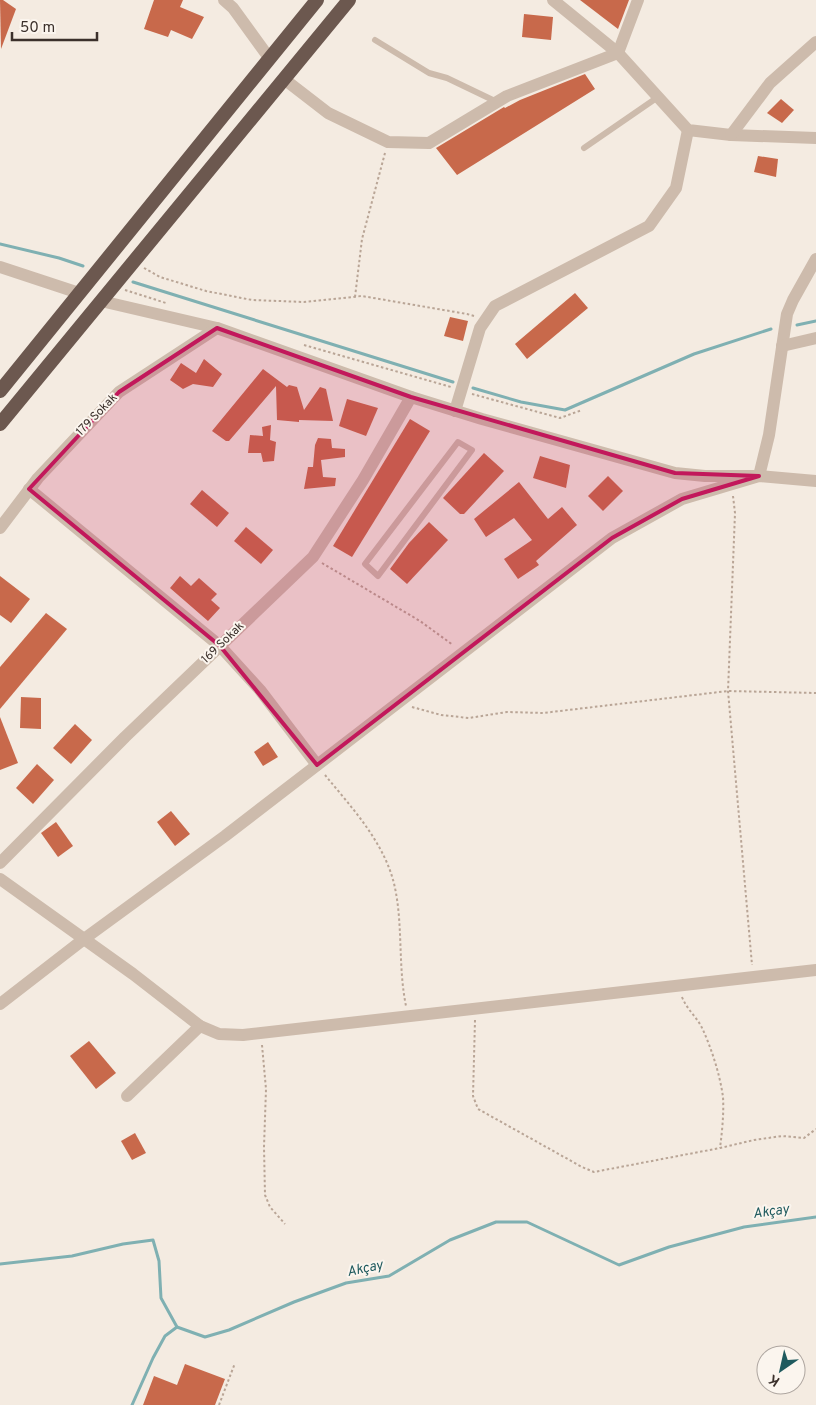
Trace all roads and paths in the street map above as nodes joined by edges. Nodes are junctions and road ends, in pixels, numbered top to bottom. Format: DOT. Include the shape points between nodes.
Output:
graph roads {
  1 [pos="224,0"];
  2 [pos="317,0"];
  3 [pos="349,0"];
  4 [pos="553,0"];
  5 [pos="638,0"];
  6 [pos="375,40"];
  7 [pos="816,42"];
  8 [pos="618,53"];
  9 [pos="270,58"];
  10 [pos="284,79"];
  11 [pos="658,97"];
  12 [pos="497,102"];
  13 [pos="688,130"];
  14 [pos="731,134"];
  15 [pos="816,138"];
  16 [pos="388,142"];
  17 [pos="584,148"];
  18 [pos="816,259"];
  19 [pos="133,262"];
  20 [pos="0,267"];
  21 [pos="125,290"];
  22 [pos="79,293"];
  23 [pos="355,297"];
  24 [pos="101,301"];
  25 [pos="170,304"];
  26 [pos="485,321"];
  27 [pos="217,328"];
  28 [pos="816,338"];
  29 [pos="299,344"];
  30 [pos="782,346"];
  31 [pos="0,389"];
  32 [pos="461,392"];
  33 [pos="411,397"];
  34 [pos="582,410"];
  35 [pos="454,411"];
  36 [pos="0,424"];
  37 [pos="759,476"];
  38 [pos="816,481"];
  39 [pos="732,484"];
  40 [pos="30,489"];
  41 [pos="0,528"];
  42 [pos="313,557"];
  43 [pos="365,564"];
  44 [pos="220,646"];
  45 [pos="464,652"];
  46 [pos="728,691"];
  47 [pos="816,693"];
  48 [pos="400,701"];
  49 [pos="317,765"];
  50 [pos="0,863"];
  51 [pos="0,879"];
  52 [pos="84,939"];
  53 [pos="816,970"];
  54 [pos="753,977"];
  55 [pos="678,985"];
  56 [pos="0,1004"];
  57 [pos="473,1008"];
  58 [pos="408,1016"];
  59 [pos="200,1026"];
  60 [pos="261,1033"];
  61 [pos="127,1096"];
  62 [pos="816,1129"];
  63 [pos="720,1148"];
  64 [pos="285,1224"];
  65 [pos="235,1363"];
  66 [pos="219,1405"];
  1 -- 9 [label="street"];
  2 -- 9 [label="highway"];
  3 -- 10 [label="highway"];
  4 -- 8 [label="street"];
  5 -- 8 [label="street"];
  6 -- 12 [label="lane" via="429,73"];
  7 -- 14 [label="street" via="770,83"];
  8 -- 11 [label="street"];
  8 -- 12 [label="street"];
  9 -- 22 [label="highway"];
  10 -- 16 [label="street" via="328,113"];
  10 -- 19 [label="highway"];
  11 -- 13 [label="street"];
  11 -- 17 [label="lane"];
  12 -- 16 [label="street" via="429,143"];
  13 -- 14 [label="street"];
  13 -- 26 [label="street" via="676,188 649,226 495,306"];
  14 -- 15 [label="street"];
  16 -- 23 [label="path" via="362,239"];
  18 -- 30 [label="street" via="787,314"];
  19 -- 23 [label="path" via="160,277 252,300 304,302"];
  19 -- 24 [label="highway"];
  20 -- 22 [label="street"];
  21 -- 25 [label="path"];
  22 -- 31 [label="highway"];
  23 -- 26 [label="path" via="467,314"];
  24 -- 27 [label="street"];
  24 -- 36 [label="highway"];
  26 -- 32 [label="street"];
  27 -- 33 [label="street"];
  27 -- 40 [label="street, 179 Sokak" via="119,392"];
  28 -- 30 [label="street"];
  29 -- 32 [label="path"];
  30 -- 37 [label="street" via="769,436"];
  32 -- 34 [label="path" via="560,418"];
  32 -- 35 [label="street"];
  33 -- 35 [label="street"];
  33 -- 42 [label="street, 169 Sokak"];
  35 -- 37 [label="street" via="675,473"];
  37 -- 38 [label="street"];
  37 -- 39 [label="street"];
  39 -- 45 [label="street" via="682,500 612,538"];
  39 -- 46 [label="path" via="735,513"];
  40 -- 41 [label="street, 179 Sokak"];
  40 -- 44 [label="street"];
  42 -- 44 [label="street, 169 Sokak"];
  42 -- 45 [label="path" via="420,621"];
  43 -- 43 [label="lane" via="458,442 472,450 378,576"];
  44 -- 49 [label="street" via="260,690"];
  44 -- 50 [label="street, 169 Sokak"];
  45 -- 48 [label="street"];
  46 -- 47 [label="path"];
  46 -- 48 [label="path" via="544,713 507,712 469,718 441,715"];
  46 -- 54 [label="path"];
  48 -- 49 [label="street"];
  49 -- 52 [label="street"];
  49 -- 58 [label="path" via="380,847 388,866 395,887"];
  51 -- 52 [label="street"];
  52 -- 56 [label="street"];
  52 -- 59 [label="street"];
  53 -- 54 [label="street"];
  54 -- 55 [label="street"];
  55 -- 57 [label="street"];
  55 -- 63 [label="path" via="685,1004 702,1028 715,1064 723,1097"];
  57 -- 58 [label="street"];
  57 -- 63 [label="path" via="473,1096 478,1109 488,1115 594,1172"];
  58 -- 60 [label="street"];
  59 -- 60 [label="street" via="219,1034"];
  59 -- 61 [label="street"];
  60 -- 64 [label="path" via="266,1089 265,1195 270,1207"];
  62 -- 63 [label="path" via="804,1138 782,1136"];
  65 -- 66 [label="path"];
}
